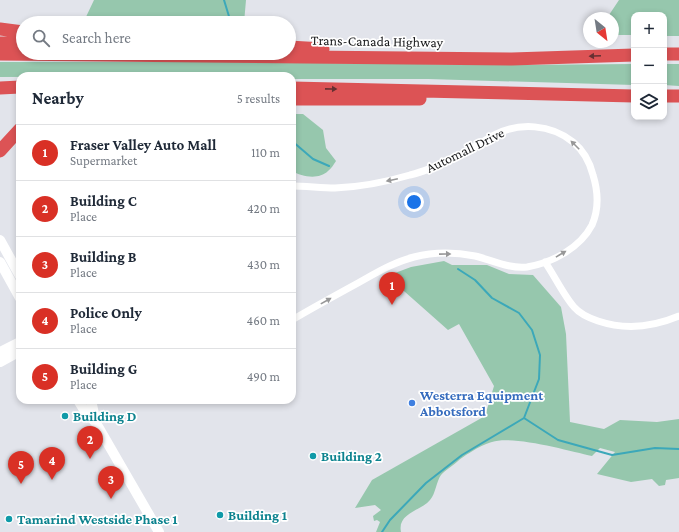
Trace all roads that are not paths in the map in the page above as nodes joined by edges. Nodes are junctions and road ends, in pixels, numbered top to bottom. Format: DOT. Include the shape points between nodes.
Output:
graph roads {
  1 [pos="0,30"];
  2 [pos="16,31"];
  3 [pos="0,43"];
  4 [pos="16,43"];
  5 [pos="296,47"];
  6 [pos="0,54"];
  7 [pos="16,54"];
  8 [pos="667,54"];
  9 [pos="679,54"];
  10 [pos="631,55"];
  11 [pos="296,56"];
  12 [pos="512,58"];
  13 [pos="16,87"];
  14 [pos="0,88"];
  15 [pos="296,88"];
  16 [pos="628,96"];
  17 [pos="667,96"];
  18 [pos="679,96"];
  19 [pos="296,100"];
  20 [pos="16,133"];
  21 [pos="0,151"];
  22 [pos="296,186"];
  23 [pos="0,240"];
  24 [pos="0,262"];
  25 [pos="545,262"];
  26 [pos="16,269"];
  27 [pos="16,291"];
  28 [pos="679,316"];
  29 [pos="296,318"];
  30 [pos="12,352"];
  31 [pos="0,362"];
  32 [pos="80,404"];
  33 [pos="92,404"];
  34 [pos="96,423"];
  35 [pos="159,532"];
  1 -- 2 [label="highway"];
  3 -- 4 [label="highway"];
  5 -- 12 [label="highway"];
  6 -- 7 [label="highway, Trans-Canada Highway"];
  8 -- 9 [label="highway"];
  10 -- 12 [label="highway, Trans-Canada Highway, one-way"];
  11 -- 12 [label="highway, Trans-Canada Highway"];
  13 -- 14 [label="highway"];
  15 -- 16 [label="highway, one-way"];
  16 -- 19 [label="highway"];
  17 -- 18 [label="highway"];
  20 -- 21 [label="highway"];
  25 -- 22 [label="street, Automall Drive, one-way" via="563,254 584,236 592,225 597,200 596,185 584,155 564,135 551,130 539,127 509,129 429,169 394,180 355,187"];
  23 -- 26 [label="main road"];
  24 -- 27 [label="main road"];
  25 -- 28 [label="street" via="573,307 592,319 624,327 658,323"];
  29 -- 25 [label="street, Automall Drive, one-way" via="396,262 415,256 451,253 525,267"];
  30 -- 31 [label="main road"];
  32 -- 34 [label="main road"];
  33 -- 34 [label="main road"];
  34 -- 35 [label="main road"];
}
